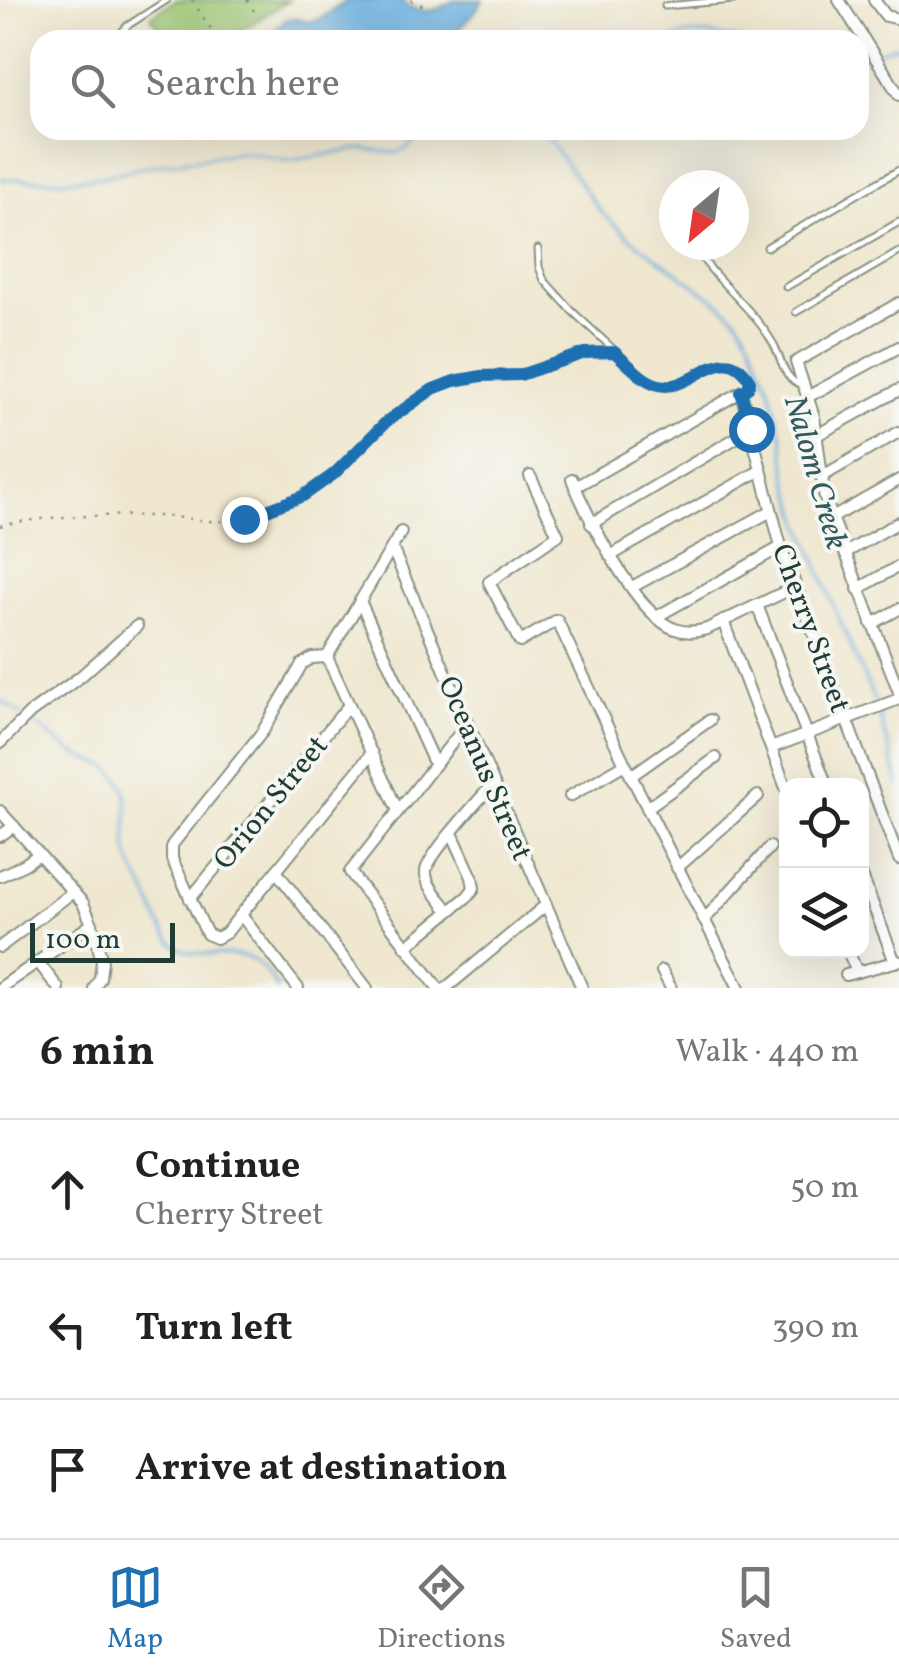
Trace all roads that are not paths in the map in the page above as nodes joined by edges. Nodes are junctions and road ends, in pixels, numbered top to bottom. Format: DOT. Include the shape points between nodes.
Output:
graph roads {
  1 [pos="167,0"];
  2 [pos="734,0"];
  3 [pos="839,0"];
  4 [pos="877,1"];
  5 [pos="665,6"];
  6 [pos="899,19"];
  7 [pos="124,30"];
  8 [pos="858,30"];
  9 [pos="869,46"];
  10 [pos="899,96"];
  11 [pos="899,170"];
  12 [pos="899,222"];
  13 [pos="767,248"];
  14 [pos="538,249"];
  15 [pos="899,252"];
  16 [pos="703,260"];
  17 [pos="786,287"];
  18 [pos="899,303"];
  19 [pos="796,312"];
  20 [pos="899,347"];
  21 [pos="614,352"];
  22 [pos="899,390"];
  23 [pos="808,391"];
  24 [pos="741,392"];
  25 [pos="412,402"];
  26 [pos="751,429"];
  27 [pos="899,432"];
  28 [pos="818,435"];
  29 [pos="761,470"];
  30 [pos="530,476"];
  31 [pos="822,476"];
  32 [pos="899,480"];
  33 [pos="771,511"];
  34 [pos="832,518"];
  35 [pos="899,522"];
  36 [pos="591,524"];
  37 [pos="400,532"];
  38 [pos="781,547"];
  39 [pos="392,548"];
  40 [pos="845,552"];
  41 [pos="610,556"];
  42 [pos="899,566"];
  43 [pos="632,587"];
  44 [pos="796,587"];
  45 [pos="858,589"];
  46 [pos="360,601"];
  47 [pos="757,605"];
  48 [pos="899,609"];
  49 [pos="656,617"];
  50 [pos="723,621"];
  51 [pos="872,624"];
  52 [pos="137,626"];
  53 [pos="899,653"];
  54 [pos="327,657"];
  55 [pos="886,660"];
  56 [pos="899,696"];
  57 [pos="349,705"];
  58 [pos="710,720"];
  59 [pos="846,720"];
  60 [pos="467,724"];
  61 [pos="807,734"];
  62 [pos="0,744"];
  63 [pos="771,748"];
  64 [pos="372,753"];
  65 [pos="716,758"];
  66 [pos="625,764"];
  67 [pos="435,765"];
  68 [pos="631,776"];
  69 [pos="782,778"];
  70 [pos="824,778"];
  71 [pos="493,784"];
  72 [pos="570,796"];
  73 [pos="758,796"];
  74 [pos="647,808"];
  75 [pos="0,811"];
  76 [pos="398,811"];
  77 [pos="14,826"];
  78 [pos="452,833"];
  79 [pos="0,836"];
  80 [pos="770,847"];
  81 [pos="40,854"];
  82 [pos="899,859"];
  83 [pos="677,868"];
  84 [pos="276,872"];
  85 [pos="0,876"];
  86 [pos="73,892"];
  87 [pos="869,893"];
  88 [pos="190,900"];
  89 [pos="546,905"];
  90 [pos="449,911"];
  91 [pos="241,915"];
  92 [pos="704,920"];
  93 [pos="92,924"];
  94 [pos="0,947"];
  95 [pos="406,947"];
  96 [pos="849,958"];
  97 [pos="897,961"];
  98 [pos="38,962"];
  99 [pos="662,970"];
  100 [pos="5,986"];
  101 [pos="58,988"];
  102 [pos="94,988"];
  103 [pos="298,988"];
  104 [pos="366,988"];
  105 [pos="438,988"];
  106 [pos="446,988"];
  107 [pos="582,988"];
  108 [pos="670,988"];
  109 [pos="739,988"];
  1 -- 7 [label="lane"];
  2 -- 5 [label="lane"];
  3 -- 8 [label="street"];
  4 -- 6 [label="street" via="886,16"];
  9 -- 10 [label="street"];
  11 -- 13 [label="lane"];
  12 -- 17 [label="lane"];
  14 -- 21 [label="lane" via="544,280"];
  15 -- 19 [label="lane"];
  16 -- 23 [label="lane" via="774,344 787,376"];
  18 -- 23 [label="street" via="796,362"];
  20 -- 23 [label="street"];
  21 -- 24 [label="lane" via="662,386 728,363 750,381"];
  21 -- 25 [label="lane" via="585,353 520,375 454,381"];
  22 -- 28 [label="street"];
  23 -- 28 [label="street"];
  24 -- 26 [label="street, Cherry Street"];
  24 -- 36 [label="street" via="574,483"];
  26 -- 29 [label="street, Cherry Street"];
  26 -- 36 [label="street"];
  27 -- 31 [label="street"];
  28 -- 31 [label="street"];
  29 -- 33 [label="street, Cherry Street"];
  29 -- 41 [label="street"];
  30 -- 66 [label="street" via="558,535 489,582 520,642 558,620"];
  31 -- 34 [label="street"];
  32 -- 34 [label="street"];
  33 -- 38 [label="street, Cherry Street"];
  33 -- 43 [label="street"];
  34 -- 40 [label="street"];
  35 -- 40 [label="street"];
  36 -- 41 [label="street"];
  37 -- 39 [label="street"];
  38 -- 44 [label="street, Cherry Street"];
  38 -- 49 [label="street"];
  39 -- 46 [label="street"];
  39 -- 60 [label="street, Oceanus Street"];
  40 -- 45 [label="street"];
  41 -- 43 [label="street"];
  42 -- 45 [label="street"];
  43 -- 49 [label="street"];
  44 -- 47 [label="street"];
  44 -- 59 [label="street, Cherry Street"];
  45 -- 51 [label="street"];
  46 -- 54 [label="street"];
  46 -- 67 [label="street"];
  47 -- 50 [label="street"];
  47 -- 61 [label="street"];
  48 -- 51 [label="street"];
  49 -- 50 [label="street" via="686,631"];
  50 -- 63 [label="street"];
  51 -- 55 [label="street"];
  52 -- 62 [label="street"];
  53 -- 55 [label="street"];
  54 -- 57 [label="street"];
  54 -- 88 [label="street" via="302,664 263,731 174,841 172,859"];
  55 -- 56 [label="street"];
  56 -- 59 [label="street"];
  57 -- 64 [label="street"];
  57 -- 88 [label="street, Orion Street"];
  58 -- 68 [label="street"];
  59 -- 61 [label="street"];
  59 -- 82 [label="street, Cherry Street"];
  60 -- 67 [label="street"];
  60 -- 71 [label="street, Oceanus Street"];
  61 -- 63 [label="street"];
  61 -- 70 [label="street"];
  63 -- 69 [label="street"];
  64 -- 76 [label="street"];
  64 -- 84 [label="street"];
  65 -- 74 [label="street"];
  66 -- 68 [label="street"];
  66 -- 72 [label="street"];
  67 -- 76 [label="street"];
  68 -- 74 [label="street"];
  71 -- 78 [label="street"];
  71 -- 89 [label="street, Oceanus Street"];
  73 -- 83 [label="street"];
  74 -- 83 [label="street"];
  75 -- 77 [label="street"];
  76 -- 95 [label="street" via="350,872"];
  77 -- 79 [label="street"];
  77 -- 81 [label="street"];
  78 -- 90 [label="street" via="426,876"];
  78 -- 90 [label="street" via="474,888"];
  80 -- 92 [label="street"];
  81 -- 85 [label="street"];
  81 -- 86 [label="street"];
  83 -- 92 [label="street"];
  84 -- 91 [label="street"];
  84 -- 104 [label="street"];
  86 -- 93 [label="street"];
  86 -- 94 [label="street"];
  87 -- 97 [label="street"];
  88 -- 91 [label="street" via="207,934 217,938"];
  89 -- 106 [label="street"];
  89 -- 107 [label="street, Oceanus Street"];
  90 -- 95 [label="street"];
  91 -- 103 [label="street"];
  92 -- 109 [label="street"];
  93 -- 98 [label="street"];
  93 -- 102 [label="street" via="103,970"];
  95 -- 105 [label="street"];
  96 -- 97 [label="street" via="851,974"];
  98 -- 100 [label="street"];
  98 -- 101 [label="street"];
  99 -- 108 [label="street"];
}
